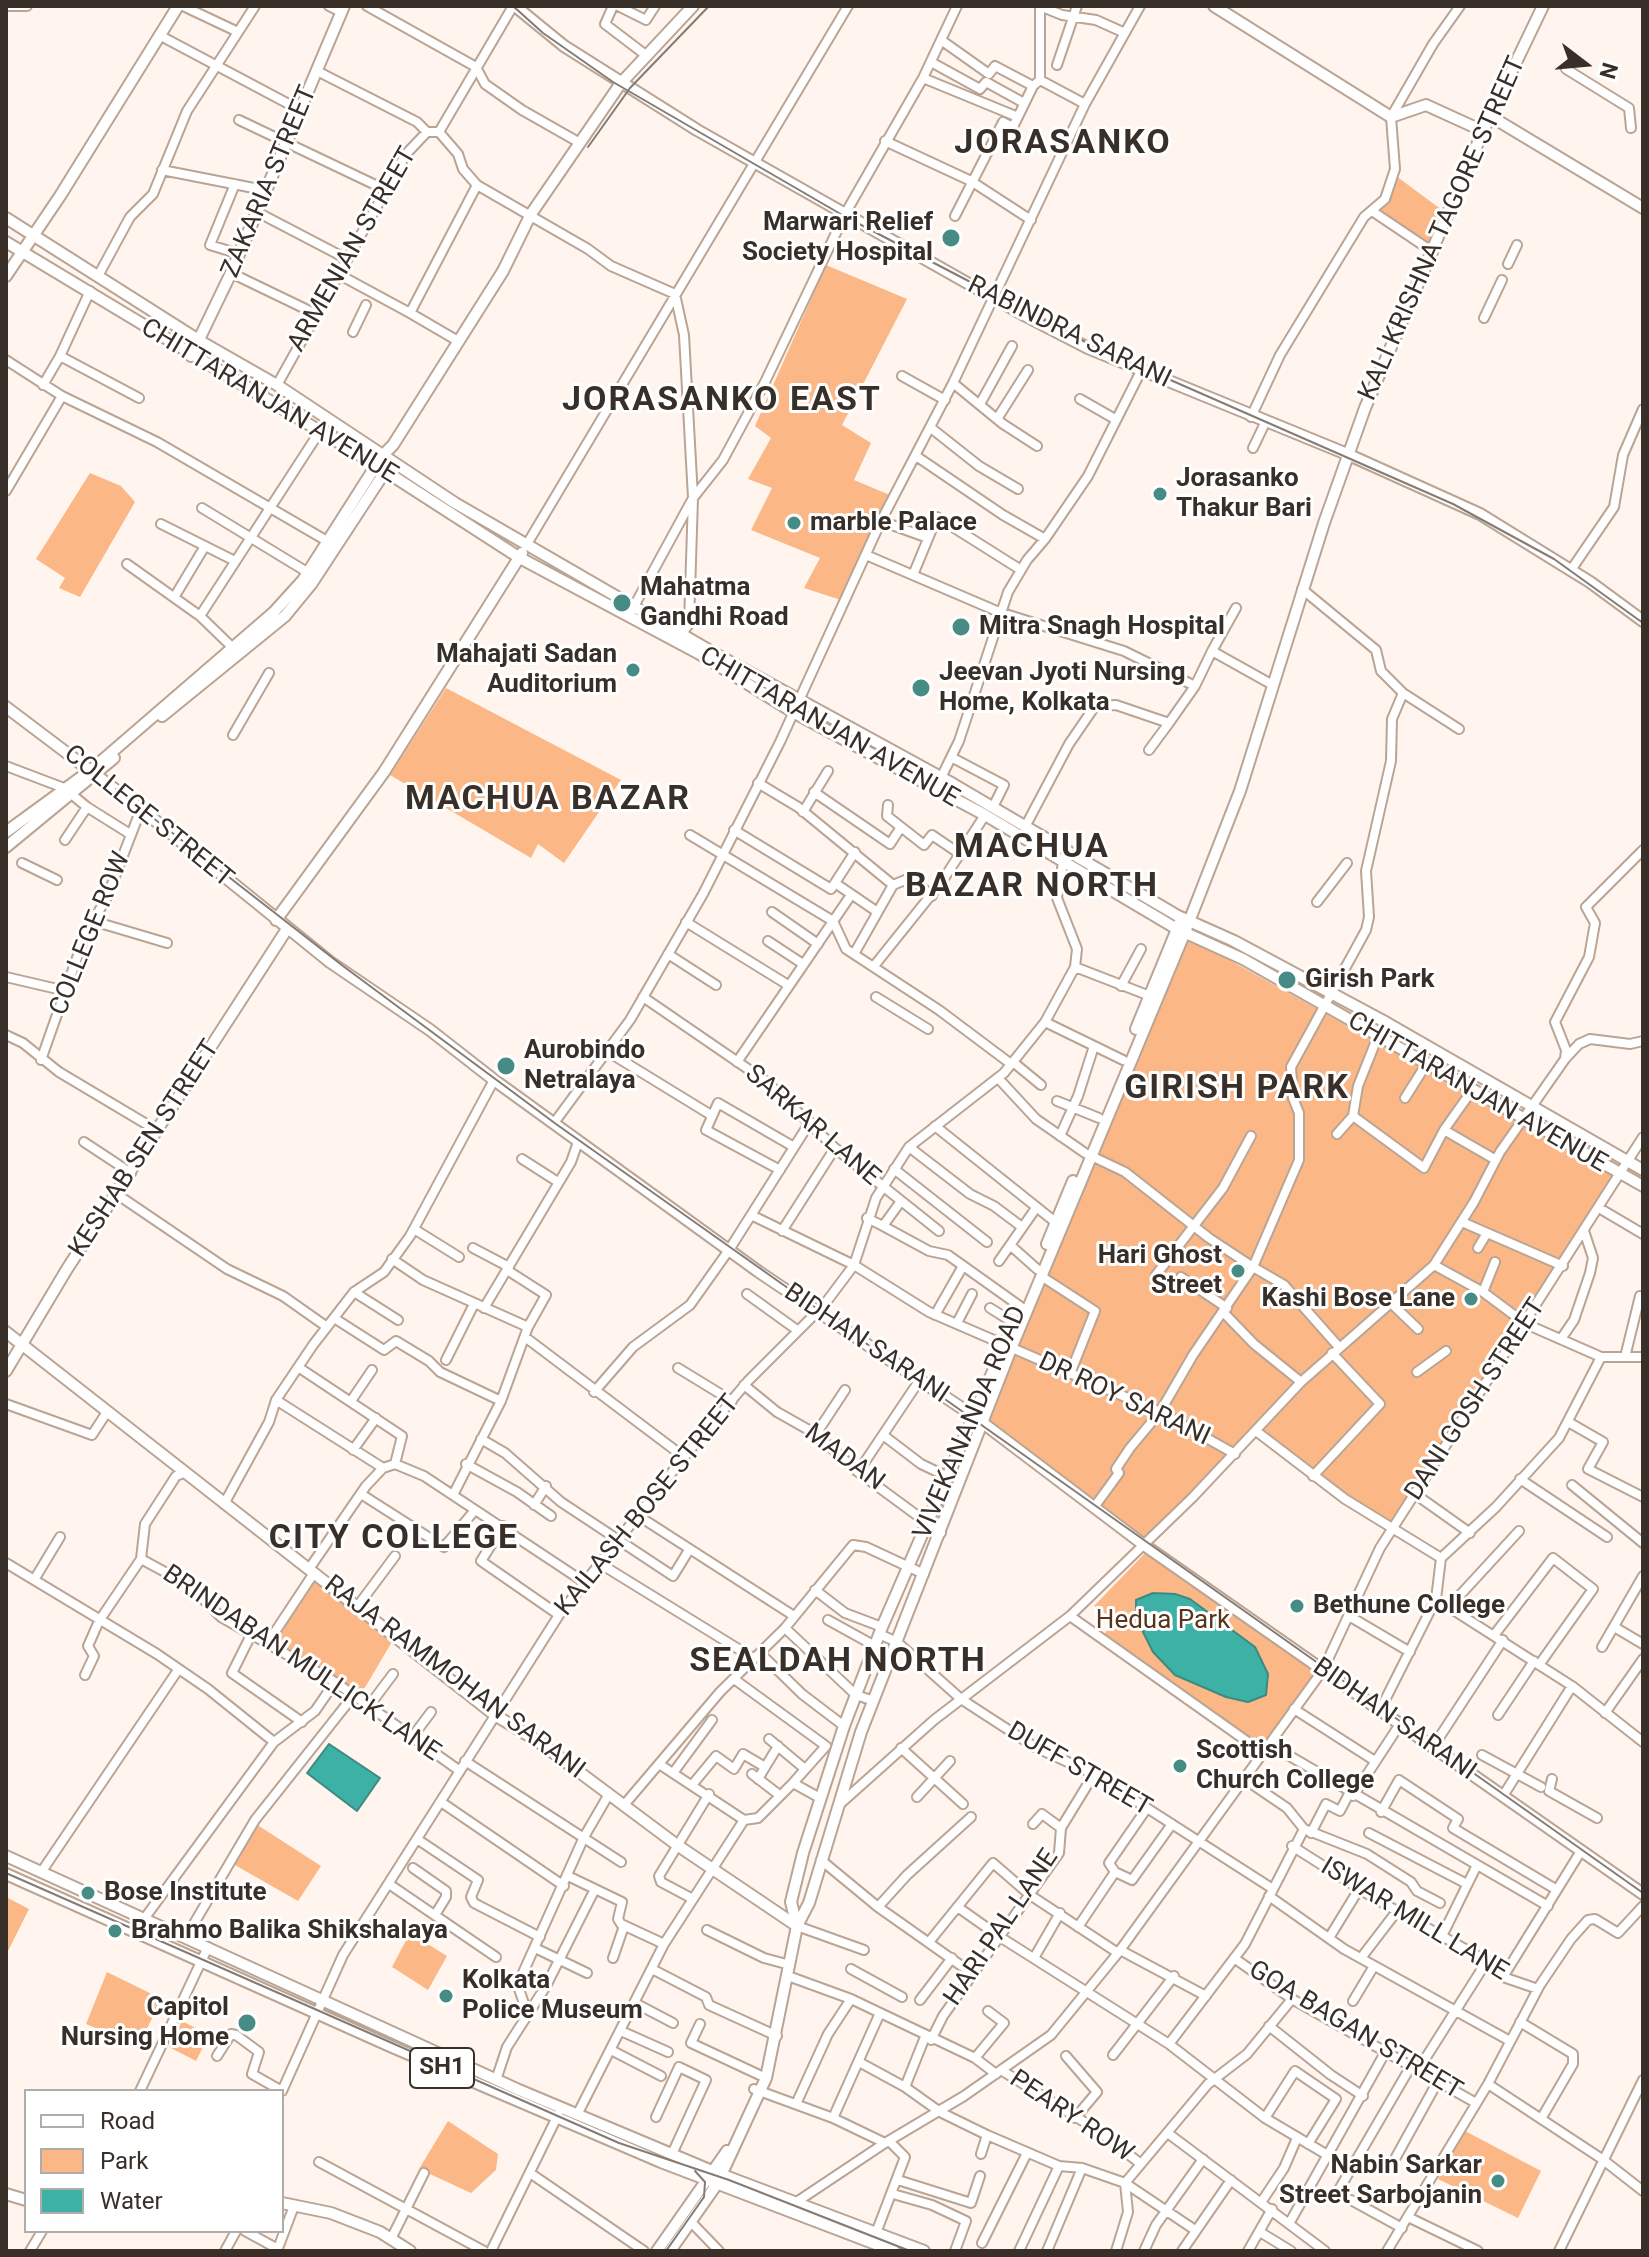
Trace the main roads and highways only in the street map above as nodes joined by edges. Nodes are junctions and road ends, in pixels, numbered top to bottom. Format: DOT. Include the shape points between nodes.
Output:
graph roads {
  1 [pos="181,6"];
  2 [pos="514,6"];
  3 [pos="693,6"];
  4 [pos="1214,6"];
  5 [pos="1543,6"];
  6 [pos="343,9"];
  7 [pos="622,83"];
  8 [pos="1490,116"];
  9 [pos="1483,131"];
  10 [pos="1643,208"];
  11 [pos="6,218"];
  12 [pos="34,236"];
  13 [pos="6,242"];
  14 [pos="22,253"];
  15 [pos="6,276"];
  16 [pos="200,341"];
  17 [pos="191,356"];
  18 [pos="1347,454"];
  19 [pos="389,465"];
  20 [pos="527,544"];
  21 [pos="520,558"];
  22 [pos="631,612"];
  23 [pos="1643,621"];
  24 [pos="678,638"];
  25 [pos="6,707"];
  26 [pos="94,772"];
  27 [pos="68,792"];
  28 [pos="989,811"];
  29 [pos="6,832"];
  30 [pos="6,847"];
  31 [pos="278,918"];
  32 [pos="1183,925"];
  33 [pos="287,929"];
  34 [pos="1088,1154"];
  35 [pos="1643,1170"];
  36 [pos="1643,1186"];
  37 [pos="1039,1272"];
  38 [pos="6,1332"];
  39 [pos="23,1345"];
  40 [pos="1008,1348"];
  41 [pos="6,1371"];
  42 [pos="979,1420"];
  43 [pos="6,1856"];
  44 [pos="6,1874"];
  45 [pos="1643,1894"];
  46 [pos="797,1926"];
  47 [pos="318,2006"];
  48 [pos="559,2112"];
  49 [pos="694,2169"];
  50 [pos="713,2184"];
  51 [pos="284,2204"];
  52 [pos="410,2251"];
  53 [pos="657,2251"];
  54 [pos="670,2251"];
  55 [pos="894,2251"];
  56 [pos="924,2251"];
  1 -- 12 [label="main road"];
  2 -- 7 [label="main road, RABINDRA SARANI"];
  3 -- 7 [label="main road"];
  4 -- 9 [label="main road" via="1391,117 1423,105"];
  5 -- 8 [label="main road, KALI KRISHNA TAGORE STREET"];
  6 -- 16 [label="main road, ZAKARIA STREET"];
  7 -- 18 [label="main road, RABINDRA SARANI" via="754,163 1088,348"];
  7 -- 19 [label="main road" via="531,214 503,271 393,445"];
  8 -- 9 [label="main road, KALI KRISHNA TAGORE STREET"];
  8 -- 10 [label="main road"];
  9 -- 18 [label="main road, KALI KRISHNA TAGORE STREET"];
  11 -- 12 [label="main road"];
  12 -- 14 [label="main road"];
  12 -- 16 [label="main road"];
  13 -- 14 [label="main road, CHITTARANJAN AVENUE"];
  14 -- 15 [label="main road"];
  14 -- 17 [label="main road, CHITTARANJAN AVENUE"];
  16 -- 17 [label="main road, ZAKARIA STREET"];
  16 -- 19 [label="main road" via="277,385"];
  17 -- 19 [label="main road, CHITTARANJAN AVENUE"];
  18 -- 23 [label="main road, RABINDRA SARANI" via="1480,514"];
  18 -- 32 [label="main road, KALI KRISHNA TAGORE STREET" via="1244,779"];
  19 -- 20 [label="main road"];
  19 -- 21 [label="main road, CHITTARANJAN AVENUE"];
  19 -- 26 [label="main road" via="274,612"];
  19 -- 26 [label="main road" via="285,616"];
  20 -- 21 [label="main road"];
  20 -- 22 [label="main road"];
  21 -- 22 [label="main road, CHITTARANJAN AVENUE"];
  21 -- 31 [label="main road" via="384,772"];
  22 -- 24 [label="main road, CHITTARANJAN AVENUE"];
  24 -- 28 [label="main road" via="942,777"];
  24 -- 28 [label="main road, CHITTARANJAN AVENUE" via="793,712 935,790"];
  25 -- 26 [label="main road, COLLEGE STREET"];
  26 -- 27 [label="main road"];
  26 -- 31 [label="main road, COLLEGE STREET"];
  27 -- 29 [label="main road"];
  27 -- 30 [label="main road"];
  28 -- 32 [label="main road" via="1025,827"];
  28 -- 32 [label="main road, CHITTARANJAN AVENUE" via="1063,863"];
  31 -- 33 [label="main road, COLLEGE STREET"];
  32 -- 34 [label="main road, VIVEKANANDA ROAD"];
  32 -- 34 [label="main road, VIVEKANANDA ROAD"];
  32 -- 35 [label="main road" via="1234,941 1332,993"];
  32 -- 36 [label="main road, CHITTARANJAN AVENUE"];
  33 -- 39 [label="main road, KESHAB SEN STREET"];
  33 -- 42 [label="main road, BIDHAN SARANI" via="729,1250"];
  34 -- 37 [label="main road, VIVEKANANDA ROAD"];
  37 -- 40 [label="main road, VIVEKANANDA ROAD"];
  37 -- 40 [label="main road, VIVEKANANDA ROAD"];
  38 -- 39 [label="main road, RAJA RAMMOHAN SARANI"];
  39 -- 41 [label="main road, KESHAB SEN STREET"];
  39 -- 46 [label="main road, RAJA RAMMOHAN SARANI" via="495,1715"];
  40 -- 42 [label="main road, VIVEKANANDA ROAD"];
  42 -- 45 [label="main road, BIDHAN SARANI" via="1144,1545"];
  42 -- 46 [label="main road, VIVEKANANDA ROAD"];
  42 -- 46 [label="main road, VIVEKANANDA ROAD" via="946,1476 844,1726 791,1902"];
  43 -- 47 [label="main road, SH1" via="262,1971"];
  44 -- 47 [label="main road, SH1" via="199,1960"];
  46 -- 50 [label="main road, VIVEKANANDA ROAD" via="771,2055"];
  47 -- 48 [label="main road, SH1"];
  47 -- 48 [label="main road, SH1"];
  48 -- 49 [label="main road, SH1"];
  48 -- 49 [label="main road, SH1" via="578,2113"];
  49 -- 50 [label="main road, SH1"];
  50 -- 53 [label="main road, VIVEKANANDA ROAD"];
  50 -- 54 [label="main road, VIVEKANANDA ROAD"];
  50 -- 55 [label="main road, SH1"];
  50 -- 56 [label="main road, SH1" via="796,2202"];
  51 -- 52 [label="main road" via="331,2213"];
}
